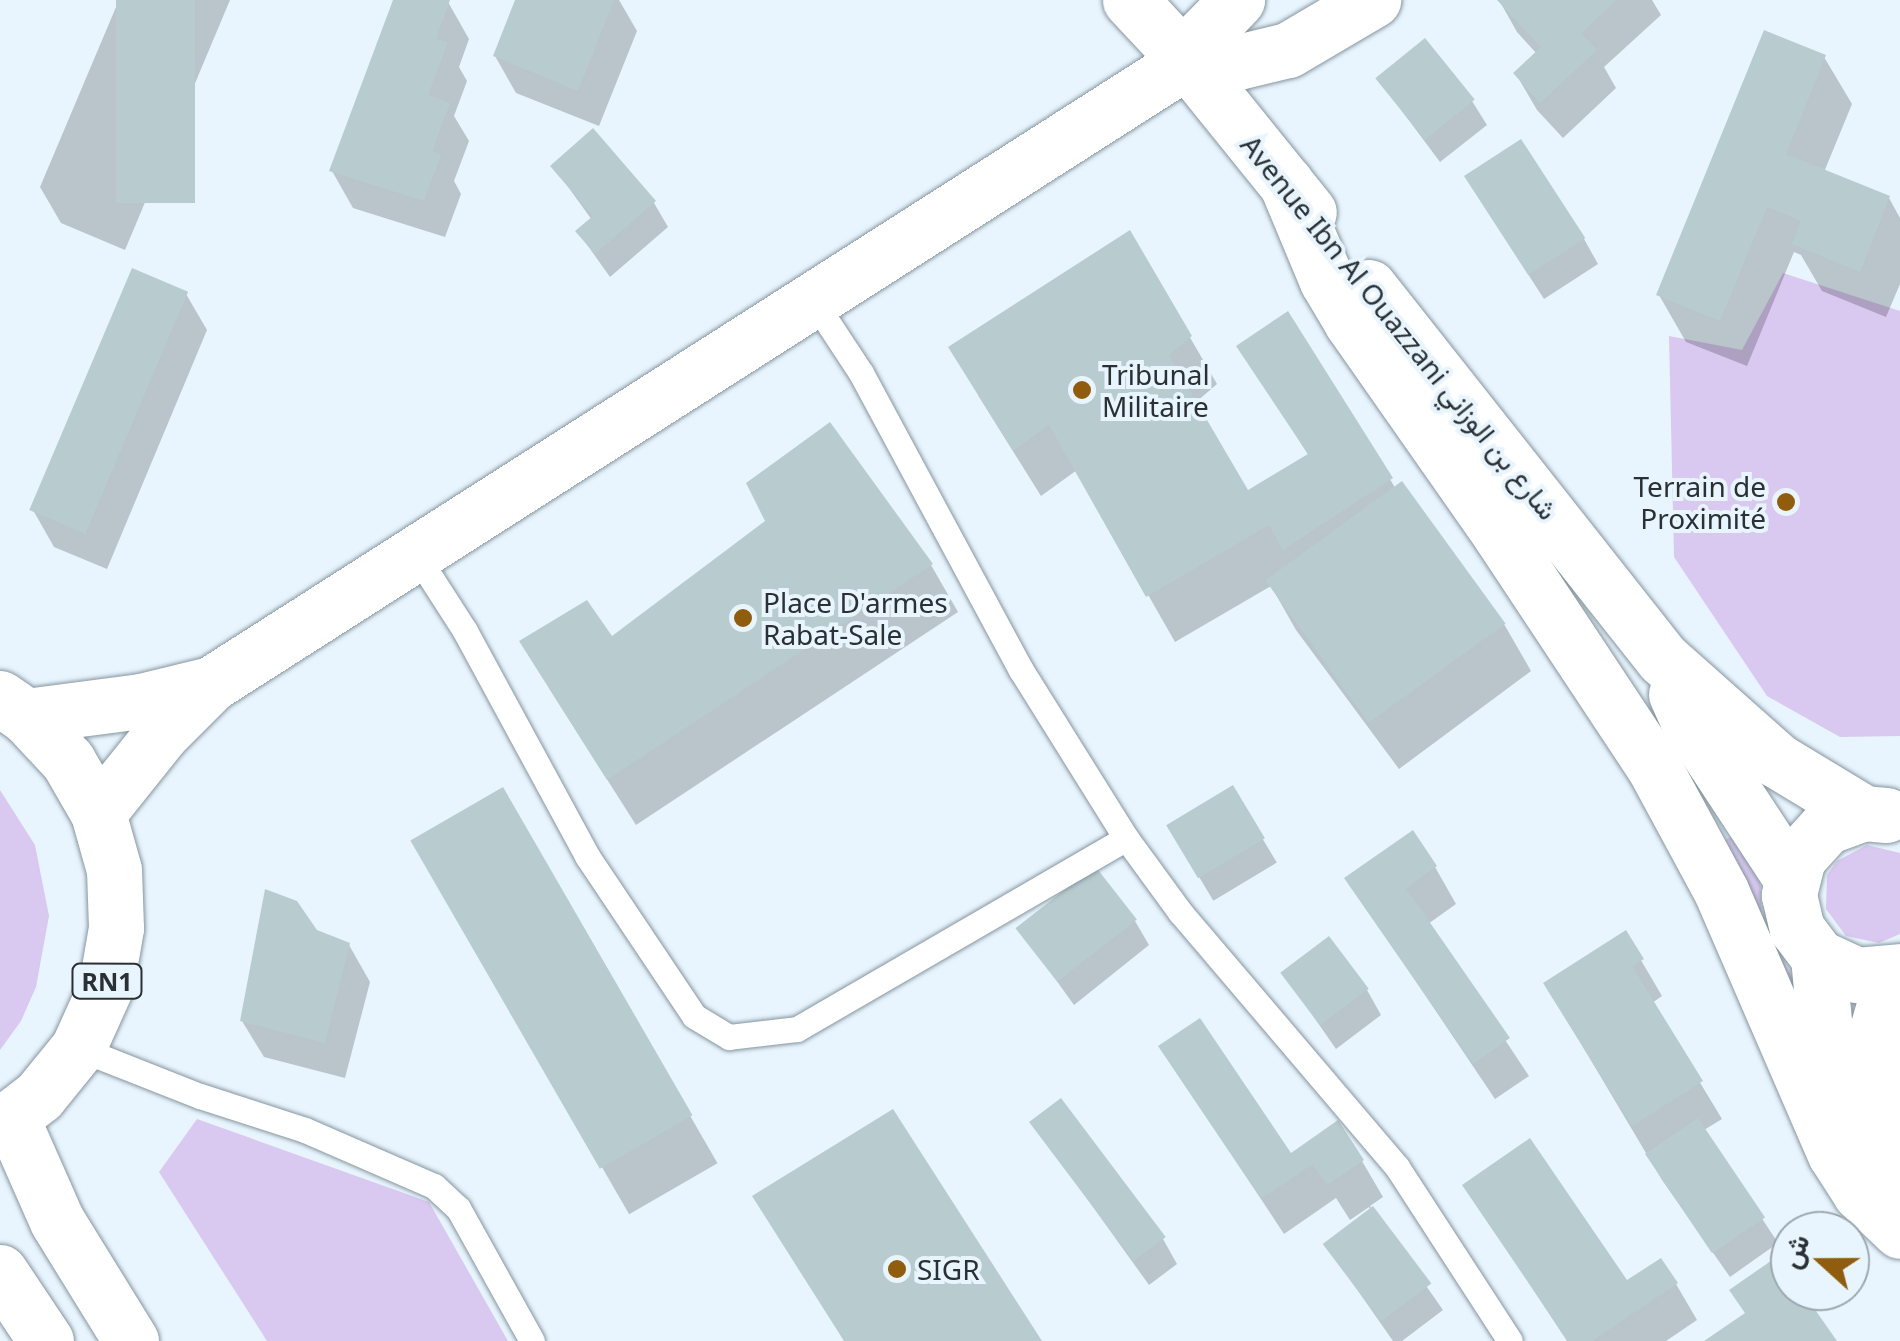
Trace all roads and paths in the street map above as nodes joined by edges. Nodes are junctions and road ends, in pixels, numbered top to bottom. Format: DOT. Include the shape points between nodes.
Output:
graph roads {
  1 [pos="1130,0"];
  2 [pos="1237,0"];
  3 [pos="1373,0"];
  4 [pos="1187,61"];
  5 [pos="1286,183"];
  6 [pos="813,300"];
  7 [pos="416,554"];
  8 [pos="1664,658"];
  9 [pos="211,684"];
  10 [pos="13,707"];
  11 [pos="98,813"];
  12 [pos="1882,816"];
  13 [pos="1126,838"];
  14 [pos="1790,878"];
  15 [pos="1818,958"];
  16 [pos="1896,972"];
  17 [pos="78,1048"];
  18 [pos="6,1123"];
  19 [pos="1900,1221"];
  20 [pos="1900,1230"];
  21 [pos="0,1272"];
  22 [pos="46,1341"];
  23 [pos="131,1341"];
  24 [pos="532,1341"];
  25 [pos="1510,1341"];
  1 -- 4 [label="street, Avenue Ibn Al Ouazzani شارع بن الوزاني"];
  2 -- 4 [label="street"];
  3 -- 4 [label="street" via="1288,50 1238,62"];
  4 -- 5 [label="street, Avenue Ibn Al Ouazzani شارع بن الوزاني"];
  4 -- 6 [label="street"];
  5 -- 8 [label="street, Avenue Ibn Al Ouazzani شارع بن الوزاني"];
  5 -- 20 [label="street" via="1326,280 1352,323 1664,785 1722,891 1835,1154 1860,1194"];
  6 -- 7 [label="street"];
  6 -- 13 [label="lane" via="862,374 1030,686"];
  7 -- 9 [label="street"];
  7 -- 13 [label="lane" via="466,631 587,856 694,1016 729,1037 797,1030"];
  8 -- 12 [label="street, Avenue Ibn Al Ouazzani شارع بن الوزاني" via="1778,761"];
  8 -- 14 [label="street, Avenue Ibn Al Ouazzani شارع بن الوزاني" via="1690,723"];
  9 -- 10 [label="street" via="141,701"];
  9 -- 11 [label="street"];
  10 -- 11 [label="street, RN1" via="68,761"];
  11 -- 17 [label="street, RN1" via="114,870 116,928 106,986"];
  12 -- 14 [label="street" via="1826,827"];
  13 -- 25 [label="lane" via="1180,912 1397,1167"];
  14 -- 15 [label="street" via="1791,912"];
  15 -- 16 [label="street" via="1857,976"];
  15 -- 20 [label="street" via="1826,1041 1847,1123"];
  16 -- 19 [label="street" via="1876,1033 1873,1094"];
  17 -- 18 [label="street, RN1"];
  17 -- 24 [label="lane" via="305,1130 434,1186 458,1208"];
  18 -- 23 [label="street, RN1"];
  21 -- 22 [label="street"];
}
